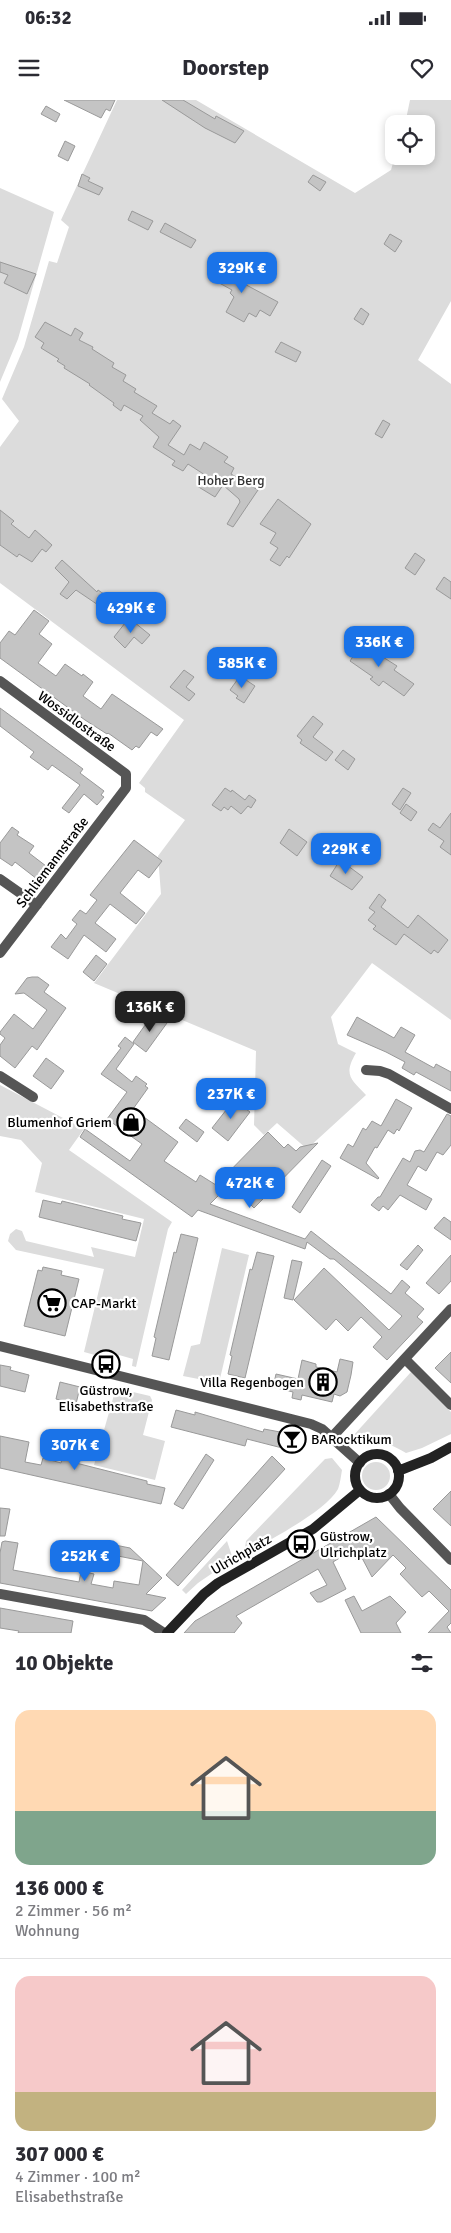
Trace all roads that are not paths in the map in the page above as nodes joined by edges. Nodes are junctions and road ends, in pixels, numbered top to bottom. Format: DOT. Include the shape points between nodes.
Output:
graph roads {
  1 [pos="0,681"];
  2 [pos="126,788"];
  3 [pos="0,879"];
  4 [pos="37,905"];
  5 [pos="0,953"];
  6 [pos="366,1070"];
  7 [pos="0,1076"];
  8 [pos="33,1096"];
  9 [pos="451,1109"];
  10 [pos="451,1309"];
  11 [pos="0,1346"];
  12 [pos="405,1359"];
  13 [pos="451,1404"];
  14 [pos="332,1437"];
  15 [pos="451,1447"];
  16 [pos="360,1463"];
  17 [pos="398,1471"];
  18 [pos="360,1490"];
  19 [pos="389,1494"];
  20 [pos="451,1560"];
  21 [pos="0,1594"];
  22 [pos="166,1633"];
  1 -- 2 [label="street, Wossidlostraße" via="126,774"];
  2 -- 4 [label="street, Schliemannstraße"];
  3 -- 4 [label="street"];
  4 -- 5 [label="street, Schliemannstraße"];
  6 -- 9 [label="street" via="389,1074"];
  7 -- 8 [label="street"];
  10 -- 12 [label="street"];
  11 -- 14 [label="street" via="299,1420 322,1429"];
  12 -- 13 [label="street"];
  12 -- 14 [label="street"];
  14 -- 16 [label="street"];
  15 -- 17 [label="street"];
  16 -- 17 [label="street" via="371,1455 384,1456"];
  16 -- 18 [label="street" via="355,1474"];
  17 -- 19 [label="street" via="397,1484"];
  18 -- 19 [label="street" via="371,1497"];
  18 -- 22 [label="street, Ulrichplatz" via="314,1529 218,1583"];
  19 -- 20 [label="street"];
  21 -- 22 [label="street" via="144,1620"];
}
